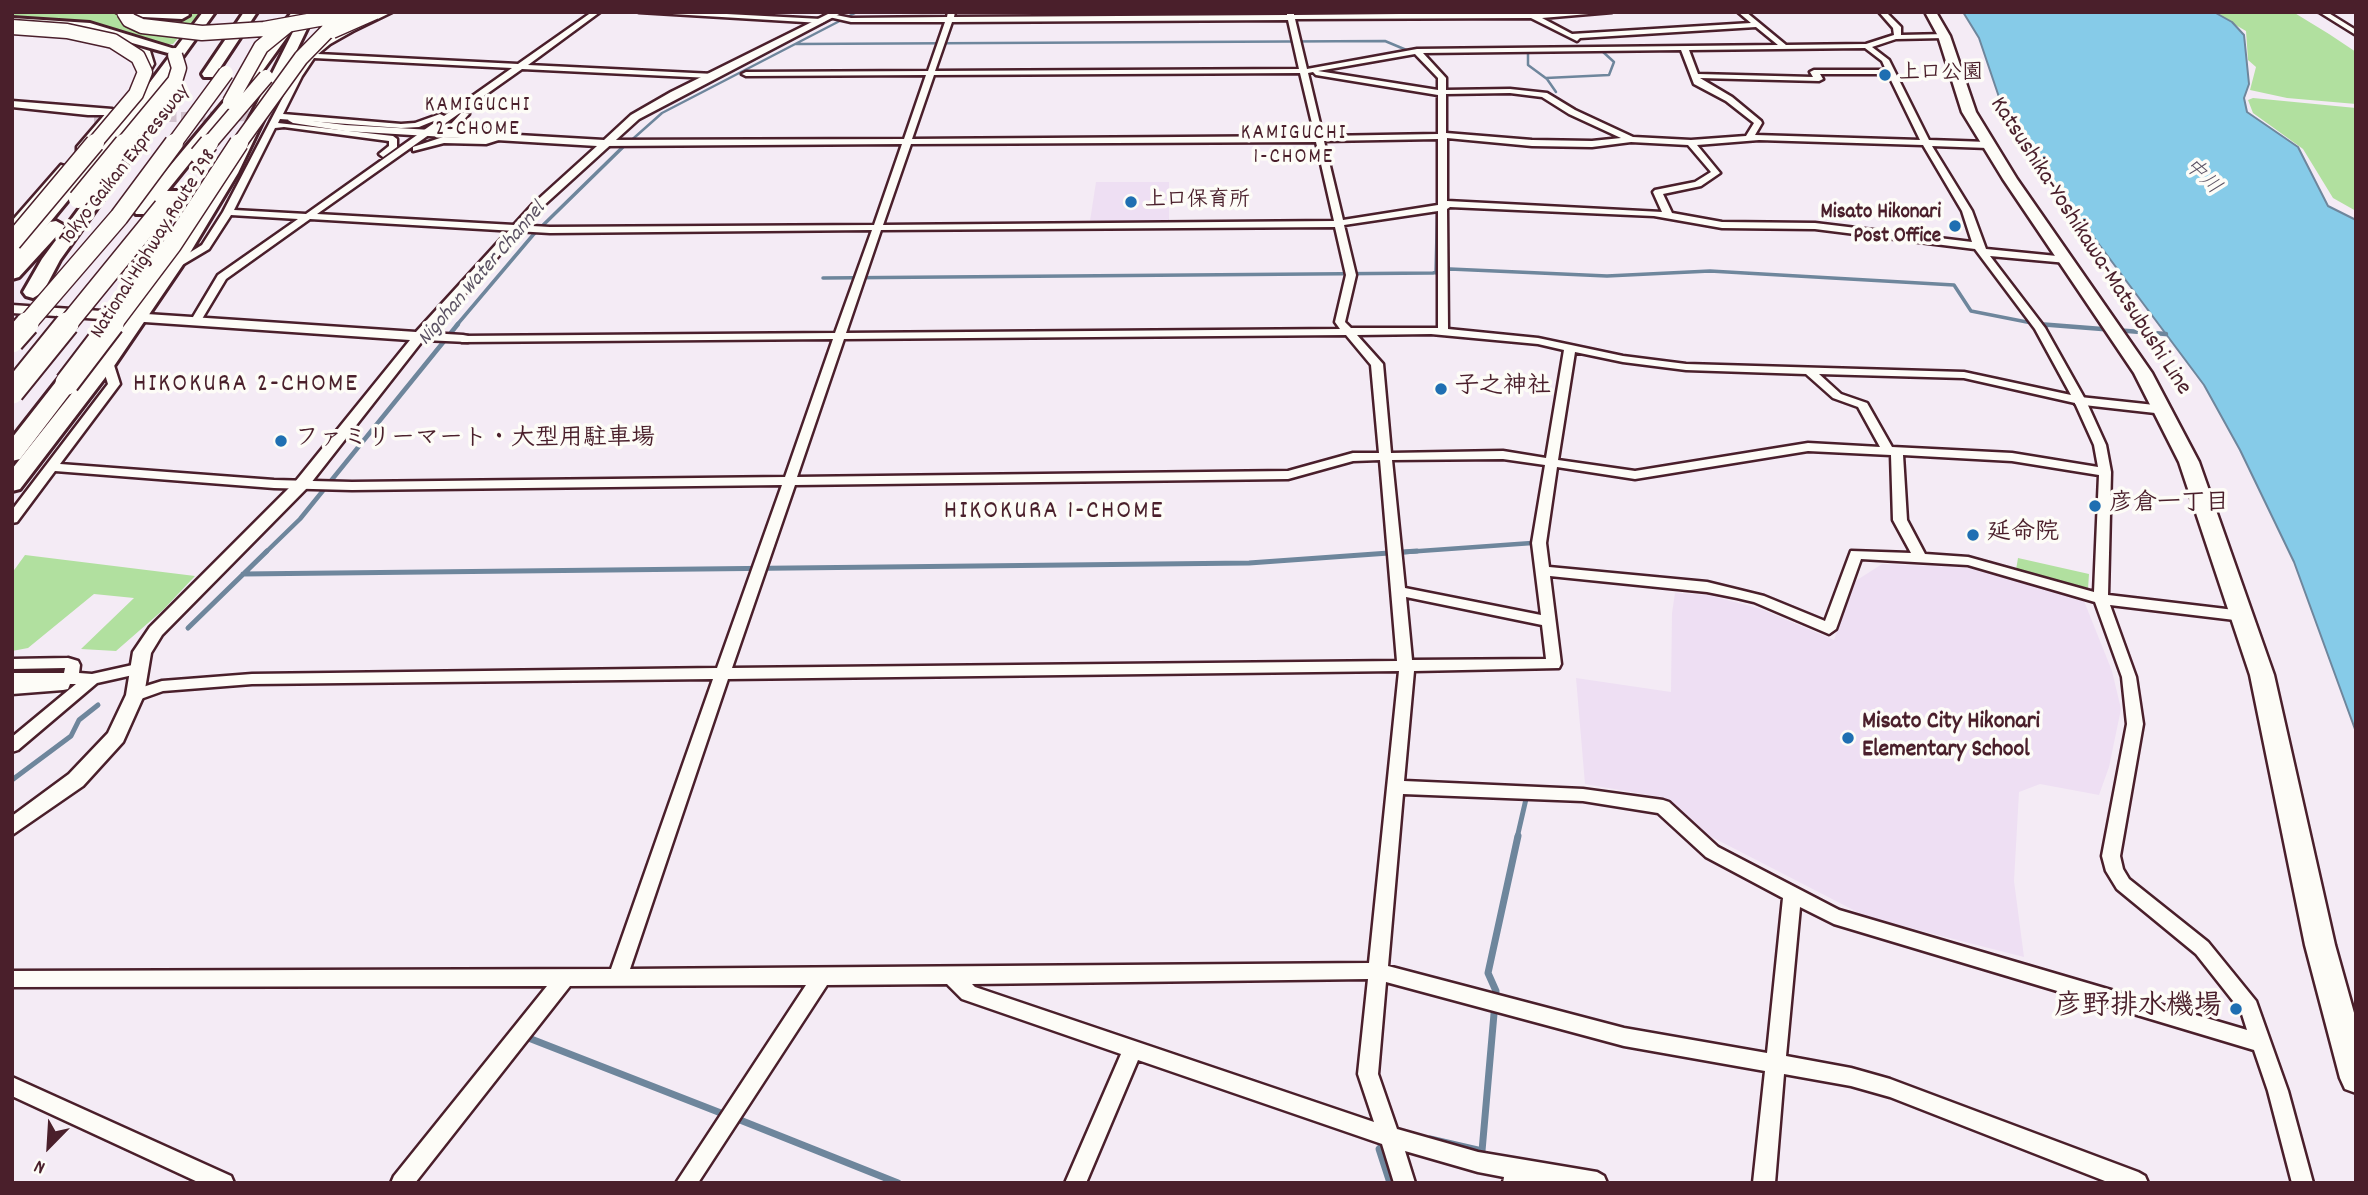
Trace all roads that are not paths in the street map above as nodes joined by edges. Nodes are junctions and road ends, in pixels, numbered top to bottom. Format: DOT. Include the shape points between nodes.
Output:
graph roads {
  1 [pos="83,12"];
  2 [pos="91,12"];
  3 [pos="124,12"];
  4 [pos="209,12"];
  5 [pos="251,12"];
  6 [pos="266,12"];
  7 [pos="346,12"];
  8 [pos="353,12"];
  9 [pos="375,12"];
  10 [pos="389,12"];
  11 [pos="597,12"];
  12 [pos="642,12"];
  13 [pos="1609,12"];
  14 [pos="1741,12"];
  15 [pos="1882,12"];
  16 [pos="1930,12"];
  17 [pos="2322,12"];
  18 [pos="1290,14"];
  19 [pos="307,15"];
  20 [pos="951,15"];
  21 [pos="1530,15"];
  22 [pos="12,16"];
  23 [pos="835,17"];
  24 [pos="12,22"];
  25 [pos="1759,25"];
  26 [pos="12,29"];
  27 [pos="197,29"];
  28 [pos="2356,33"];
  29 [pos="1572,36"];
  30 [pos="1944,36"];
  31 [pos="1896,37"];
  32 [pos="327,42"];
  33 [pos="1783,45"];
  34 [pos="1867,46"];
  35 [pos="1684,48"];
  36 [pos="1597,50"];
  37 [pos="1418,51"];
  38 [pos="172,52"];
  39 [pos="312,56"];
  40 [pos="150,64"];
  41 [pos="521,66"];
  42 [pos="1303,71"];
  43 [pos="1888,72"];
  44 [pos="716,73"];
  45 [pos="932,73"];
  46 [pos="217,74"];
  47 [pos="1694,76"];
  48 [pos="1443,92"];
  49 [pos="12,104"];
  50 [pos="462,108"];
  51 [pos="12,110"];
  52 [pos="113,112"];
  53 [pos="278,116"];
  54 [pos="94,118"];
  55 [pos="293,120"];
  56 [pos="273,126"];
  57 [pos="427,133"];
  58 [pos="1444,135"];
  59 [pos="504,137"];
  60 [pos="1749,138"];
  61 [pos="1319,139"];
  62 [pos="1631,139"];
  63 [pos="1924,141"];
  64 [pos="908,142"];
  65 [pos="604,143"];
  66 [pos="1691,143"];
  67 [pos="1988,145"];
  68 [pos="199,155"];
  69 [pos="384,163"];
  70 [pos="78,199"];
  71 [pos="1445,206"];
  72 [pos="163,207"];
  73 [pos="228,212"];
  74 [pos="311,215"];
  75 [pos="1668,215"];
  76 [pos="1339,224"];
  77 [pos="12,227"];
  78 [pos="877,227"];
  79 [pos="515,229"];
  80 [pos="12,242"];
  81 [pos="1980,249"];
  82 [pos="12,257"];
  83 [pos="2067,260"];
  84 [pos="173,266"];
  85 [pos="12,273"];
  86 [pos="33,292"];
  87 [pos="12,309"];
  88 [pos="12,316"];
  89 [pos="136,318"];
  90 [pos="195,322"];
  91 [pos="1347,331"];
  92 [pos="1443,332"];
  93 [pos="839,336"];
  94 [pos="418,338"];
  95 [pos="463,339"];
  96 [pos="12,341"];
  97 [pos="1570,348"];
  98 [pos="107,362"];
  99 [pos="12,369"];
  100 [pos="1808,370"];
  101 [pos="60,389"];
  102 [pos="12,393"];
  103 [pos="2080,400"];
  104 [pos="2164,410"];
  105 [pos="1892,450"];
  106 [pos="12,454"];
  107 [pos="1384,456"];
  108 [pos="1551,463"];
  109 [pos="54,467"];
  110 [pos="2105,472"];
  111 [pos="789,480"];
  112 [pos="12,484"];
  113 [pos="301,485"];
  114 [pos="12,519"];
  115 [pos="1920,558"];
  116 [pos="1542,571"];
  117 [pos="1398,591"];
  118 [pos="2101,599"];
  119 [pos="2243,616"];
  120 [pos="1548,621"];
  121 [pos="12,664"];
  122 [pos="1406,666"];
  123 [pos="137,669"];
  124 [pos="721,675"];
  125 [pos="12,678"];
  126 [pos="71,678"];
  127 [pos="92,679"];
  128 [pos="12,689"];
  129 [pos="135,695"];
  130 [pos="12,746"];
  131 [pos="1395,788"];
  132 [pos="12,827"];
  133 [pos="1793,895"];
  134 [pos="1375,971"];
  135 [pos="949,974"];
  136 [pos="618,976"];
  137 [pos="566,977"];
  138 [pos="822,977"];
  139 [pos="12,979"];
  140 [pos="2263,1044"];
  141 [pos="1133,1050"];
  142 [pos="1774,1061"];
  143 [pos="2356,1078"];
  144 [pos="12,1086"];
  145 [pos="1390,1137"];
  146 [pos="1515,1175"];
  147 [pos="224,1183"];
  148 [pos="401,1183"];
  149 [pos="686,1183"];
  150 [pos="1075,1183"];
  151 [pos="1405,1183"];
  152 [pos="1597,1183"];
  153 [pos="1764,1183"];
  154 [pos="2138,1183"];
  155 [pos="2303,1183"];
  1 -- 22 [label="highway"];
  2 -- 38 [label="highway"];
  3 -- 8 [label="highway, bridge" via="142,26 202,33 280,27"];
  3 -- 19 [label="highway"];
  4 -- 27 [label="highway"];
  5 -- 46 [label="highway, Tokyo Gaikan Expressway"];
  6 -- 46 [label="highway, Tokyo Gaikan Expressway"];
  7 -- 101 [label="highway, bridge" via="300,58 270,97 172,245"];
  9 -- 68 [label="highway, bridge" via="287,58"];
  10 -- 32 [label="street"];
  11 -- 41 [label="street"];
  12 -- 23 [label="street"];
  13 -- 21 [label="street"];
  14 -- 25 [label="street"];
  15 -- 31 [label="street" via="1899,31"];
  16 -- 30 [label="main road, Katsushika-Yoshikawa-Matsubushi Line"];
  17 -- 28 [label="street"];
  18 -- 20 [label="street"];
  18 -- 21 [label="street"];
  18 -- 42 [label="street"];
  19 -- 32 [label="highway" via="305,37"];
  19 -- 68 [label="highway, bridge" via="261,47"];
  19 -- 84 [label="highway, National Highway Route 298" via="230,173"];
  19 -- 99 [label="highway"];
  20 -- 23 [label="street"];
  20 -- 45 [label="street"];
  21 -- 29 [label="street"];
  23 -- 44 [label="street"];
  24 -- 38 [label="highway, bridge" via="90,27"];
  25 -- 29 [label="street"];
  25 -- 33 [label="street"];
  26 -- 40 [label="street" via="125,44 147,53"];
  26 -- 80 [label="highway, bridge" via="67,31 113,41 138,57 145,72 128,104"];
  27 -- 40 [label="highway"];
  27 -- 82 [label="highway"];
  29 -- 36 [label="street"];
  30 -- 31 [label="street"];
  30 -- 67 [label="main road, Katsushika-Yoshikawa-Matsubushi Line" via="1958,87"];
  31 -- 34 [label="street"];
  32 -- 39 [label="street"];
  33 -- 34 [label="street"];
  33 -- 35 [label="street"];
  34 -- 43 [label="street" via="1885,60"];
  35 -- 36 [label="street"];
  35 -- 47 [label="street"];
  36 -- 37 [label="street"];
  37 -- 42 [label="street"];
  37 -- 48 [label="street" via="1442,78"];
  38 -- 70 [label="highway, bridge" via="179,68 175,81"];
  38 -- 86 [label="highway, bridge" via="183,72 179,85 83,212"];
  39 -- 41 [label="street"];
  39 -- 53 [label="street"];
  40 -- 52 [label="street"];
  41 -- 44 [label="street"];
  41 -- 50 [label="street"];
  42 -- 45 [label="street"];
  42 -- 48 [label="street"];
  42 -- 61 [label="street"];
  43 -- 47 [label="street" via="1814,72 1819,79"];
  43 -- 63 [label="street"];
  44 -- 45 [label="street"];
  44 -- 65 [label="street" via="652,106"];
  45 -- 64 [label="street"];
  46 -- 86 [label="highway, Tokyo Gaikan Expressway"];
  46 -- 96 [label="highway, Tokyo Gaikan Expressway, bridge" via="119,217"];
  47 -- 60 [label="street" via="1758,123"];
  48 -- 58 [label="street"];
  48 -- 62 [label="street" via="1544,95"];
  49 -- 52 [label="street"];
  50 -- 53 [label="street" via="409,126"];
  50 -- 57 [label="street"];
  50 -- 59 [label="street" via="466,113 454,126"];
  51 -- 54 [label="street"];
  52 -- 77 [label="street"];
  53 -- 56 [label="street"];
  55 -- 57 [label="street"];
  56 -- 69 [label="street" via="393,139 393,146 379,158"];
  56 -- 73 [label="street"];
  57 -- 59 [label="street"];
  57 -- 69 [label="street"];
  58 -- 61 [label="street"];
  58 -- 62 [label="street" via="1531,143"];
  58 -- 71 [label="street"];
  59 -- 65 [label="street"];
  59 -- 69 [label="street" via="430,142"];
  60 -- 63 [label="street"];
  60 -- 66 [label="street"];
  61 -- 64 [label="street"];
  61 -- 76 [label="street"];
  62 -- 66 [label="street"];
  63 -- 67 [label="street"];
  63 -- 81 [label="street" via="1967,211"];
  64 -- 65 [label="street"];
  64 -- 78 [label="street"];
  65 -- 79 [label="street"];
  66 -- 75 [label="street" via="1716,173 1698,184 1658,192"];
  67 -- 83 [label="main road, Katsushika-Yoshikawa-Matsubushi Line"];
  68 -- 72 [label="highway"];
  69 -- 74 [label="street"];
  70 -- 85 [label="highway"];
  71 -- 75 [label="street"];
  71 -- 76 [label="street"];
  71 -- 92 [label="street"];
  72 -- 101 [label="highway" via="159,226"];
  72 -- 102 [label="highway, bridge"];
  73 -- 74 [label="street"];
  73 -- 84 [label="street" via="206,247"];
  74 -- 79 [label="street"];
  74 -- 90 [label="street" via="222,277"];
  75 -- 81 [label="street" via="1722,225 1815,226"];
  76 -- 78 [label="street"];
  76 -- 91 [label="street" via="1351,275 1340,322"];
  78 -- 79 [label="street"];
  78 -- 93 [label="street"];
  79 -- 94 [label="street"];
  81 -- 83 [label="street"];
  81 -- 103 [label="street" via="2030,312"];
  83 -- 104 [label="main road, Katsushika-Yoshikawa-Matsubushi Line"];
  84 -- 89 [label="highway, National Highway Route 298"];
  86 -- 88 [label="highway, Tokyo Gaikan Expressway"];
  87 -- 89 [label="street"];
  89 -- 90 [label="street"];
  89 -- 98 [label="highway, National Highway Route 298"];
  90 -- 94 [label="street"];
  91 -- 92 [label="street"];
  91 -- 93 [label="street"];
  91 -- 107 [label="street" via="1377,364"];
  92 -- 97 [label="street"];
  93 -- 95 [label="street"];
  93 -- 111 [label="street"];
  94 -- 95 [label="street"];
  94 -- 113 [label="street"];
  97 -- 100 [label="street" via="1686,367"];
  97 -- 108 [label="street"];
  98 -- 109 [label="street" via="114,384"];
  98 -- 112 [label="highway, National Highway Route 298"];
  100 -- 103 [label="street" via="1964,375"];
  100 -- 105 [label="street" via="1837,397 1863,405"];
  101 -- 106 [label="highway"];
  103 -- 104 [label="street"];
  103 -- 110 [label="street"];
  104 -- 119 [label="main road, Katsushika-Yoshikawa-Matsubushi Line" via="2212,522"];
  105 -- 108 [label="street" via="1808,447 1642,475"];
  105 -- 110 [label="street" via="2012,457"];
  105 -- 115 [label="street" via="1900,520"];
  107 -- 108 [label="street" via="1503,455"];
  107 -- 111 [label="street" via="1353,457 1288,475"];
  107 -- 117 [label="street"];
  108 -- 116 [label="street" via="1539,543"];
  109 -- 113 [label="street"];
  109 -- 114 [label="street"];
  110 -- 118 [label="street"];
  111 -- 113 [label="street"];
  111 -- 124 [label="street"];
  113 -- 123 [label="street" via="165,621 142,652"];
  115 -- 116 [label="street" via="1856,554 1829,629 1759,599 1727,591"];
  115 -- 118 [label="street" via="1980,563"];
  116 -- 120 [label="street"];
  117 -- 120 [label="street"];
  117 -- 122 [label="street"];
  118 -- 119 [label="street"];
  118 -- 140 [label="street" via="2129,677 2135,724 2111,856 2115,871 2123,884 2188,935 2230,979 2249,1007"];
  119 -- 143 [label="main road, Katsushika-Yoshikawa-Matsubushi Line" via="2262,675 2320,945"];
  120 -- 122 [label="street" via="1554,664"];
  121 -- 126 [label="street" via="68,663 73,666"];
  122 -- 124 [label="street"];
  122 -- 131 [label="street"];
  123 -- 127 [label="street"];
  123 -- 129 [label="street"];
  124 -- 129 [label="street" via="252,680 162,686"];
  124 -- 136 [label="street"];
  125 -- 126 [label="street"];
  126 -- 127 [label="street"];
  127 -- 128 [label="street"];
  127 -- 130 [label="street"];
  129 -- 132 [label="street" via="122,727 98,759"];
  131 -- 133 [label="street" via="1583,794 1663,807 1712,852"];
  131 -- 134 [label="street"];
  133 -- 140 [label="street" via="1834,916"];
  133 -- 142 [label="street"];
  134 -- 135 [label="street"];
  134 -- 142 [label="street" via="1624,1037"];
  134 -- 145 [label="street" via="1368,1074"];
  135 -- 138 [label="street"];
  135 -- 141 [label="street" via="969,993"];
  136 -- 137 [label="street"];
  136 -- 138 [label="street"];
  137 -- 139 [label="street"];
  137 -- 148 [label="street"];
  138 -- 149 [label="street"];
  140 -- 155 [label="street"];
  141 -- 145 [label="street"];
  141 -- 150 [label="street"];
  142 -- 153 [label="street"];
  142 -- 154 [label="street" via="1890,1088"];
  144 -- 147 [label="street"];
  145 -- 146 [label="street"];
  145 -- 151 [label="street"];
  146 -- 152 [label="street"];
}
